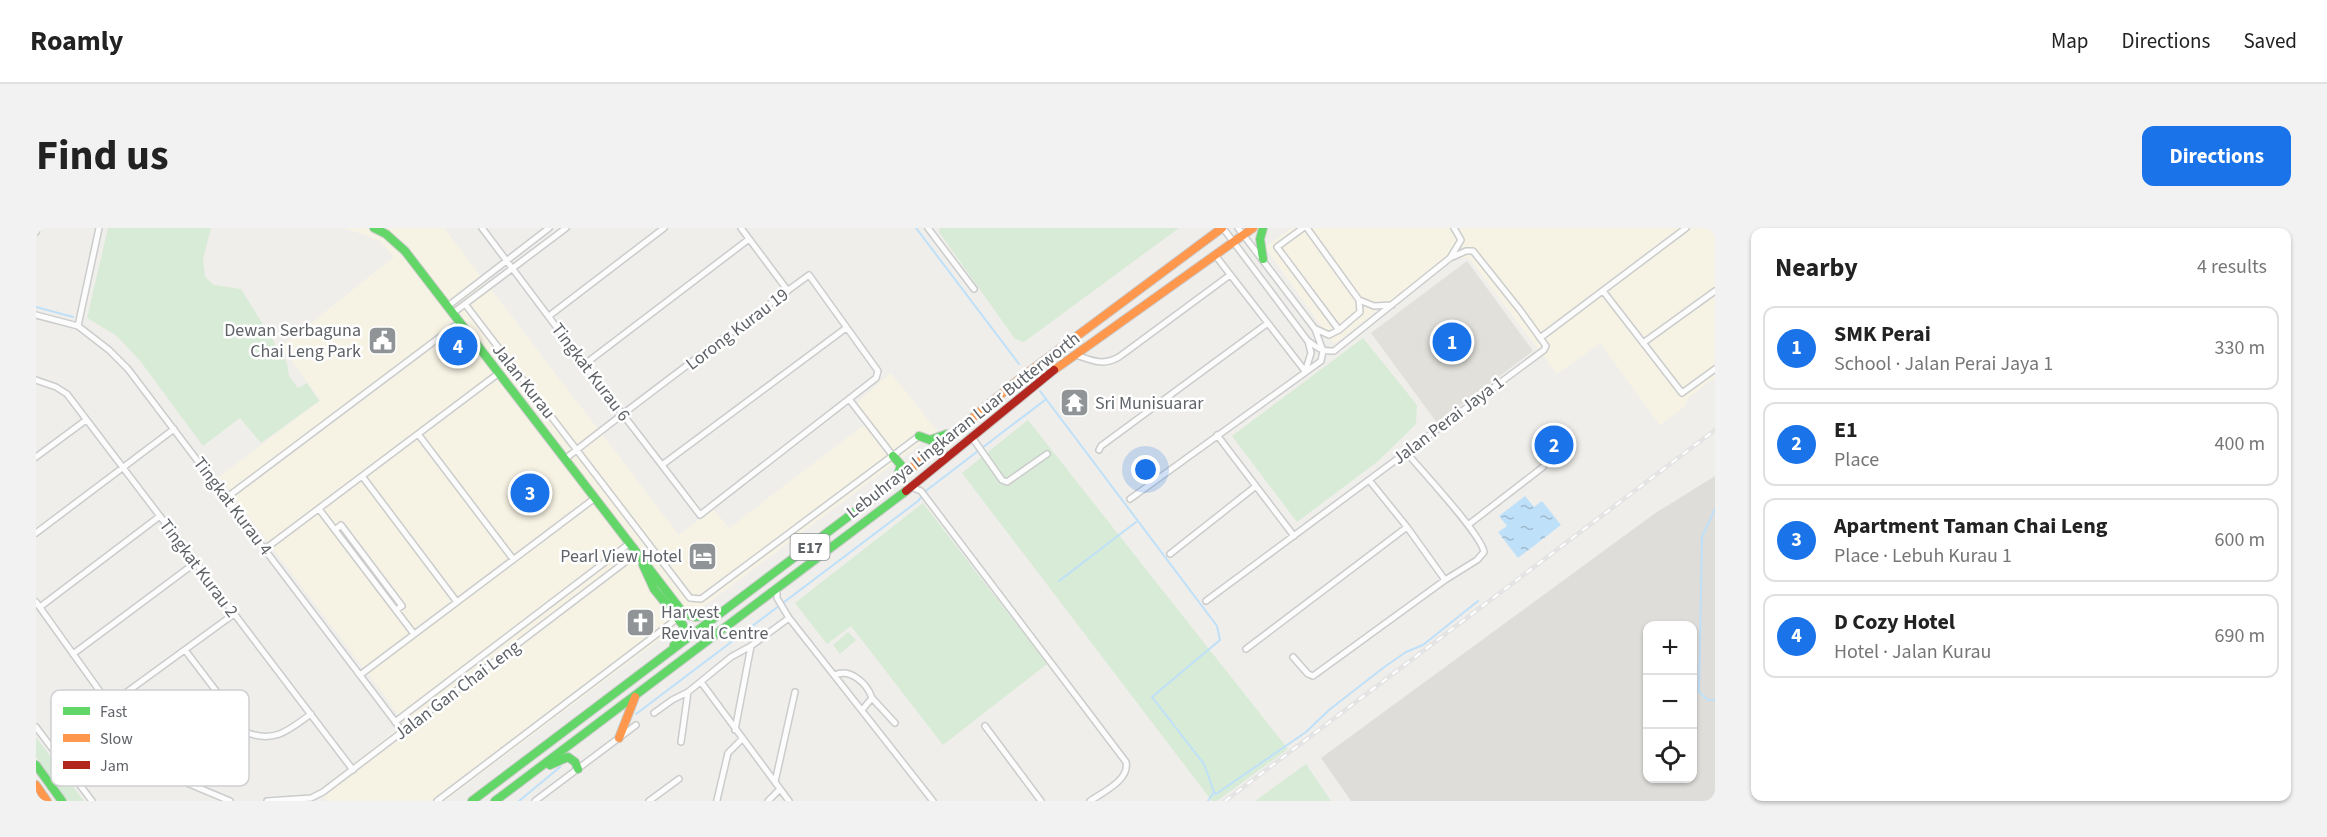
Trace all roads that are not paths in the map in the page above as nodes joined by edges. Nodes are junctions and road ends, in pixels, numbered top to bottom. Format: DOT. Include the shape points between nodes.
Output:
graph roads {
  1 [pos="99,228"];
  2 [pos="374,228"];
  3 [pos="482,228"];
  4 [pos="549,228"];
  5 [pos="566,228"];
  6 [pos="664,228"];
  7 [pos="741,228"];
  8 [pos="928,228"];
  9 [pos="1223,228"];
  10 [pos="1252,228"];
  11 [pos="1263,228"];
  12 [pos="1305,228"];
  13 [pos="1454,228"];
  14 [pos="1686,228"];
  15 [pos="1241,231"];
  16 [pos="749,239"];
  17 [pos="1233,241"];
  18 [pos="1215,255"];
  19 [pos="1450,258"];
  20 [pos="1263,259"];
  21 [pos="507,260"];
  22 [pos="513,268"];
  23 [pos="1230,275"];
  24 [pos="974,289"];
  25 [pos="788,291"];
  26 [pos="1603,291"];
  27 [pos="1715,291"];
  28 [pos="1359,300"];
  29 [pos="465,304"];
  30 [pos="1394,305"];
  31 [pos="447,306"];
  32 [pos="453,313"];
  33 [pos="36,315"];
  34 [pos="549,315"];
  35 [pos="460,322"];
  36 [pos="1268,323"];
  37 [pos="78,326"];
  38 [pos="846,328"];
  39 [pos="1315,329"];
  40 [pos="1339,330"];
  41 [pos="1540,338"];
  42 [pos="1307,340"];
  43 [pos="1643,343"];
  44 [pos="1323,351"];
  45 [pos="1334,351"];
  46 [pos="1075,354"];
  47 [pos="1321,360"];
  48 [pos="585,364"];
  49 [pos="1715,369"];
  50 [pos="1305,371"];
  51 [pos="499,373"];
  52 [pos="36,380"];
  53 [pos="849,399"];
  54 [pos="623,414"];
  55 [pos="86,420"];
  56 [pos="969,420"];
  57 [pos="174,429"];
  58 [pos="418,434"];
  59 [pos="1217,435"];
  60 [pos="919,436"];
  61 [pos="971,436"];
  62 [pos="577,449"];
  63 [pos="1099,450"];
  64 [pos="1406,452"];
  65 [pos="1047,454"];
  66 [pos="893,456"];
  67 [pos="36,457"];
  68 [pos="565,459"];
  69 [pos="662,465"];
  70 [pos="1543,467"];
  71 [pos="123,468"];
  72 [pos="925,475"];
  73 [pos="362,476"];
  74 [pos="1369,480"];
  75 [pos="896,481"];
  76 [pos="1256,486"];
  77 [pos="911,487"];
  78 [pos="924,495"];
  79 [pos="226,498"];
  80 [pos="595,498"];
  81 [pos="1130,499"];
  82 [pos="319,509"];
  83 [pos="625,513"];
  84 [pos="160,516"];
  85 [pos="614,522"];
  86 [pos="1468,525"];
  87 [pos="1407,527"];
  88 [pos="36,533"];
  89 [pos="1294,536"];
  90 [pos="630,543"];
  91 [pos="265,549"];
  92 [pos="638,553"];
  93 [pos="1170,554"];
  94 [pos="513,560"];
  95 [pos="643,561"];
  96 [pos="195,563"];
  97 [pos="1445,580"];
  98 [pos="777,588"];
  99 [pos="766,597"];
  100 [pos="778,600"];
  101 [pos="1206,601"];
  102 [pos="36,602"];
  103 [pos="457,602"];
  104 [pos="40,607"];
  105 [pos="723,613"];
  106 [pos="234,614"];
  107 [pos="678,618"];
  108 [pos="789,618"];
  109 [pos="414,634"];
  110 [pos="751,646"];
  111 [pos="1246,649"];
  112 [pos="185,650"];
  113 [pos="73,654"];
  114 [pos="663,657"];
  115 [pos="1293,657"];
  116 [pos="360,675"];
  117 [pos="834,675"];
  118 [pos="701,682"];
  119 [pos="98,690"];
  120 [pos="130,690"];
  121 [pos="216,690"];
  122 [pos="688,692"];
  123 [pos="795,692"];
  124 [pos="637,694"];
  125 [pos="872,698"];
  126 [pos="862,710"];
  127 [pos="654,713"];
  128 [pos="310,714"];
  129 [pos="395,722"];
  130 [pos="895,723"];
  131 [pos="636,725"];
  132 [pos="985,726"];
  133 [pos="36,727"];
  134 [pos="735,730"];
  135 [pos="403,732"];
  136 [pos="249,733"];
  137 [pos="619,738"];
  138 [pos="742,739"];
  139 [pos="681,742"];
  140 [pos="51,747"];
  141 [pos="36,765"];
  142 [pos="578,769"];
  143 [pos="353,770"];
  144 [pos="531,774"];
  145 [pos="679,779"];
  146 [pos="498,780"];
  147 [pos="775,782"];
  148 [pos="36,785"];
  149 [pos="51,786"];
  150 [pos="51,786"];
  151 [pos="81,786"];
  152 [pos="194,786"];
  153 [pos="780,789"];
  154 [pos="651,800"];
  155 [pos="717,800"];
  156 [pos="48,801"];
  157 [pos="62,801"];
  158 [pos="92,801"];
  159 [pos="230,801"];
  160 [pos="267,801"];
  161 [pos="437,801"];
  162 [pos="462,801"];
  163 [pos="472,801"];
  164 [pos="496,801"];
  165 [pos="536,801"];
  166 [pos="768,801"];
  167 [pos="789,801"];
  168 [pos="933,801"];
  169 [pos="1041,801"];
  170 [pos="1090,801"];
  1 -- 37 [label="street"];
  2 -- 31 [label="main road, Jalan Kurau" via="397,242"];
  3 -- 21 [label="street, Tingkat Kurau 6"];
  4 -- 21 [label="street"];
  5 -- 22 [label="street"];
  6 -- 34 [label="street"];
  7 -- 16 [label="street"];
  8 -- 24 [label="street"];
  9 -- 17 [label="street"];
  9 -- 56 [label="main road, Lebuhraya Lingkaran Luar Butterworth / E17" via="1022,376"];
  10 -- 15 [label="main road, Lebuhraya Lingkaran Luar Butterworth / E17"];
  11 -- 20 [label="main road"];
  12 -- 28 [label="street"];
  12 -- 40 [label="street" via="1277,247"];
  13 -- 19 [label="street" via="1461,240"];
  14 -- 26 [label="street"];
  15 -- 17 [label="main road, Lebuhraya Lingkaran Luar Butterworth / E17"];
  15 -- 20 [label="street"];
  16 -- 25 [label="street"];
  16 -- 48 [label="street"];
  17 -- 18 [label="main road, Lebuhraya Lingkaran Luar Butterworth / E17"];
  17 -- 42 [label="street"];
  18 -- 23 [label="street"];
  18 -- 46 [label="main road, Lebuhraya Lingkaran Luar Butterworth / E17"];
  19 -- 30 [label="street"];
  19 -- 41 [label="street" via="1473,251"];
  20 -- 39 [label="street"];
  21 -- 22 [label="street, Tingkat Kurau 6"];
  21 -- 31 [label="street"];
  22 -- 29 [label="street"];
  22 -- 34 [label="street, Tingkat Kurau 6"];
  23 -- 36 [label="street"];
  23 -- 46 [label="street" via="1119,357 1098,363"];
  25 -- 38 [label="street, Lorong Kurau 19" via="809,275"];
  25 -- 54 [label="street, Lorong Kurau 19"];
  26 -- 41 [label="street"];
  26 -- 43 [label="street"];
  27 -- 43 [label="street"];
  28 -- 30 [label="street" via="1374,306"];
  28 -- 40 [label="street" via="1360,312"];
  29 -- 32 [label="street"];
  29 -- 62 [label="street, Jalan Kurau"];
  30 -- 45 [label="street"];
  31 -- 32 [label="main road, Jalan Kurau"];
  32 -- 35 [label="main road, Jalan Kurau"];
  33 -- 37 [label="street, Tingkat Kurau 4"];
  34 -- 48 [label="street, Tingkat Kurau 6"];
  35 -- 51 [label="main road, Jalan Kurau"];
  35 -- 79 [label="street"];
  36 -- 50 [label="street"];
  36 -- 63 [label="street"];
  37 -- 57 [label="street, Tingkat Kurau 4" via="129,369"];
  38 -- 53 [label="street, Lorong Kurau 19" via="878,370 876,378"];
  38 -- 69 [label="street"];
  39 -- 40 [label="street" via="1329,334"];
  39 -- 44 [label="street"];
  41 -- 64 [label="street, Jalan Perai Jaya 1" via="1546,346 1544,350"];
  42 -- 44 [label="street"];
  42 -- 50 [label="street" via="1311,353"];
  43 -- 49 [label="street" via="1682,393"];
  44 -- 45 [label="street"];
  44 -- 47 [label="street"];
  45 -- 47 [label="street"];
  46 -- 61 [label="main road, Lebuhraya Lingkaran Luar Butterworth / E17"];
  47 -- 50 [label="street"];
  48 -- 54 [label="street, Tingkat Kurau 6"];
  50 -- 59 [label="street"];
  51 -- 58 [label="street"];
  51 -- 68 [label="main road, Jalan Kurau"];
  52 -- 55 [label="street, Tingkat Kurau 2" via="67,394"];
  53 -- 66 [label="street"];
  53 -- 69 [label="street, Tingkat Kurau 6" via="700,515"];
  54 -- 62 [label="street, Lorong Kurau 19"];
  54 -- 69 [label="street, Tingkat Kurau 6"];
  55 -- 67 [label="street"];
  55 -- 71 [label="street, Tingkat Kurau 2"];
  56 -- 60 [label="main road" via="936,440"];
  56 -- 75 [label="main road, Lebuhraya Lingkaran Luar Butterworth / E17"];
  57 -- 71 [label="street"];
  57 -- 79 [label="street, Tingkat Kurau 4"];
  58 -- 73 [label="street"];
  58 -- 94 [label="street"];
  59 -- 76 [label="street"];
  59 -- 81 [label="street"];
  60 -- 66 [label="street"];
  61 -- 65 [label="street" via="1007,482"];
  61 -- 72 [label="main road, Lebuhraya Lingkaran Luar Butterworth / E17"];
  62 -- 68 [label="street, Lorong Kurau 19"];
  62 -- 83 [label="street, Jalan Kurau"];
  64 -- 74 [label="street, Jalan Perai Jaya 1"];
  64 -- 86 [label="street"];
  66 -- 75 [label="main road" via="901,465"];
  66 -- 83 [label="street, Jalan Kurau" via="701,599 690,598"];
  68 -- 80 [label="main road, Jalan Kurau"];
  70 -- 86 [label="street"];
  71 -- 84 [label="street, Tingkat Kurau 2"];
  71 -- 88 [label="street"];
  72 -- 77 [label="main road, Lebuhraya Lingkaran Luar Butterworth / E17"];
  72 -- 78 [label="street"];
  73 -- 82 [label="street"];
  73 -- 103 [label="street"];
  74 -- 87 [label="street"];
  74 -- 89 [label="street, Jalan Perai Jaya 1"];
  75 -- 105 [label="main road, Lebuhraya Lingkaran Luar Butterworth / E17"];
  76 -- 89 [label="street"];
  76 -- 93 [label="street"];
  77 -- 78 [label="street"];
  77 -- 98 [label="main road, Lebuhraya Lingkaran Luar Butterworth / E17"];
  78 -- 170 [label="street" via="1126,762 1125,776"];
  79 -- 91 [label="street, Tingkat Kurau 4"];
  80 -- 85 [label="main road, Jalan Kurau"];
  80 -- 94 [label="street"];
  82 -- 91 [label="street"];
  82 -- 109 [label="street"];
  83 -- 85 [label="street"];
  84 -- 96 [label="street, Tingkat Kurau 2"];
  84 -- 104 [label="street"];
  85 -- 90 [label="main road, Jalan Kurau"];
  86 -- 97 [label="street" via="1484,552"];
  87 -- 97 [label="street"];
  87 -- 111 [label="street"];
  89 -- 101 [label="street, Jalan Perai Jaya 1"];
  90 -- 92 [label="main road, Jalan Kurau"];
  90 -- 129 [label="street, Jalan Gan Chai Leng"];
  91 -- 116 [label="street, Tingkat Kurau 4"];
  92 -- 95 [label="main road, Jalan Kurau"];
  92 -- 135 [label="street, Jalan Gan Chai Leng"];
  94 -- 103 [label="street"];
  95 -- 105 [label="main road, Jalan Kurau" via="684,614 695,617"];
  95 -- 107 [label="main road, Jalan Kurau" via="654,588"];
  96 -- 106 [label="street, Tingkat Kurau 2"];
  96 -- 113 [label="street"];
  97 -- 115 [label="street" via="1313,676"];
  98 -- 99 [label="main road, Lebuhraya Lingkaran Luar Butterworth / E17"];
  98 -- 100 [label="street"];
  99 -- 100 [label="street"];
  99 -- 124 [label="main road, Lebuhraya Lingkaran Luar Butterworth / E17"];
  100 -- 108 [label="street"];
  102 -- 104 [label="street"];
  103 -- 109 [label="street"];
  104 -- 113 [label="street"];
  105 -- 114 [label="main road, Lebuhraya Lingkaran Luar Butterworth / E17"];
  106 -- 112 [label="street"];
  106 -- 128 [label="street, Tingkat Kurau 2"];
  107 -- 114 [label="main road" via="684,632"];
  107 -- 161 [label="street"];
  108 -- 110 [label="street"];
  108 -- 117 [label="street"];
  109 -- 116 [label="street"];
  110 -- 118 [label="street"];
  110 -- 134 [label="street"];
  112 -- 120 [label="street"];
  112 -- 121 [label="street"];
  113 -- 119 [label="street"];
  114 -- 146 [label="main road, Lebuhraya Lingkaran Luar Butterworth / E17"];
  116 -- 129 [label="street, Tingkat Kurau 4"];
  117 -- 125 [label="street" via="853,675"];
  117 -- 126 [label="street"];
  118 -- 122 [label="street"];
  118 -- 134 [label="street"];
  122 -- 127 [label="street"];
  122 -- 139 [label="street"];
  123 -- 147 [label="street"];
  124 -- 137 [label="main road"];
  124 -- 144 [label="main road, Lebuhraya Lingkaran Luar Butterworth / E17"];
  125 -- 126 [label="street"];
  125 -- 130 [label="street"];
  126 -- 168 [label="street"];
  128 -- 136 [label="street" via="272,737"];
  128 -- 143 [label="street, Tingkat Kurau 2"];
  129 -- 135 [label="street, Tingkat Kurau 4"];
  131 -- 137 [label="street"];
  132 -- 169 [label="street"];
  133 -- 140 [label="street"];
  134 -- 138 [label="street"];
  135 -- 143 [label="street, Jalan Gan Chai Leng"];
  137 -- 142 [label="street"];
  138 -- 147 [label="street"];
  138 -- 155 [label="street" via="728,753"];
  141 -- 149 [label="main road"];
  142 -- 144 [label="main road" via="568,757"];
  142 -- 165 [label="street"];
  143 -- 160 [label="street, Jalan Gan Chai Leng" via="311,798"];
  144 -- 164 [label="main road, Lebuhraya Lingkaran Luar Butterworth / E17"];
  145 -- 154 [label="street"];
  146 -- 162 [label="main road"];
  146 -- 163 [label="main road, Lebuhraya Lingkaran Luar Butterworth / E17"];
  147 -- 153 [label="street"];
  148 -- 156 [label="main road"];
  150 -- 157 [label="main road"];
  151 -- 158 [label="street"];
  152 -- 159 [label="street"];
  153 -- 166 [label="street"];
  153 -- 167 [label="street"];
}
